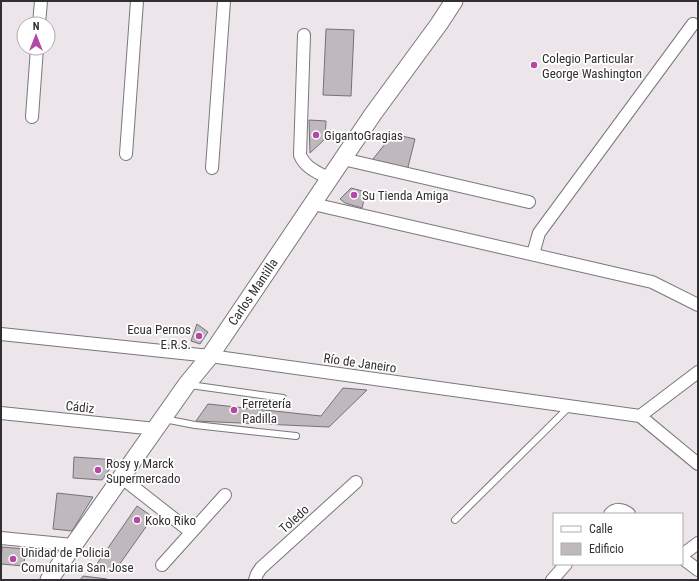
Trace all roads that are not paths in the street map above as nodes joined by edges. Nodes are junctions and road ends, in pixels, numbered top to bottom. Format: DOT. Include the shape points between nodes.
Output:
graph roads {
  1 [pos="41,1"];
  2 [pos="137,1"];
  3 [pos="224,1"];
  4 [pos="454,1"];
  5 [pos="40,16"];
  6 [pos="692,24"];
  7 [pos="304,35"];
  8 [pos="36,56"];
  9 [pos="32,118"];
  10 [pos="126,154"];
  11 [pos="343,159"];
  12 [pos="212,168"];
  13 [pos="330,179"];
  14 [pos="528,202"];
  15 [pos="313,204"];
  16 [pos="533,254"];
  17 [pos="697,302"];
  18 [pos="1,334"];
  19 [pos="210,356"];
  20 [pos="698,372"];
  21 [pos="187,384"];
  22 [pos="283,398"];
  23 [pos="570,406"];
  24 [pos="1,413"];
  25 [pos="640,416"];
  26 [pos="159,424"];
  27 [pos="296,436"];
  28 [pos="698,464"];
  29 [pos="122,478"];
  30 [pos="356,482"];
  31 [pos="225,495"];
  32 [pos="611,513"];
  33 [pos="627,513"];
  34 [pos="455,520"];
  35 [pos="191,532"];
  36 [pos="1,538"];
  37 [pos="698,543"];
  38 [pos="73,545"];
  39 [pos="683,554"];
  40 [pos="683,559"];
  41 [pos="162,565"];
  42 [pos="565,565"];
  43 [pos="698,570"];
  44 [pos="49,580"];
  45 [pos="254,580"];
  46 [pos="552,580"];
  1 -- 5 [label="street"];
  2 -- 10 [label="street"];
  3 -- 12 [label="street"];
  4 -- 11 [label="street, Carlos Mantilla"];
  6 -- 16 [label="street" via="539,234"];
  7 -- 13 [label="street" via="300,155 311,168"];
  8 -- 9 [label="street"];
  11 -- 13 [label="street, Carlos Mantilla"];
  11 -- 14 [label="street"];
  13 -- 15 [label="street, Carlos Mantilla"];
  15 -- 16 [label="street"];
  15 -- 19 [label="street, Carlos Mantilla"];
  16 -- 17 [label="street" via="652,282"];
  18 -- 19 [label="street, Río de Janeiro"];
  19 -- 21 [label="street, Carlos Mantilla"];
  19 -- 23 [label="street, Río de Janeiro"];
  20 -- 25 [label="street"];
  21 -- 22 [label="lane"];
  21 -- 26 [label="street, Carlos Mantilla"];
  23 -- 25 [label="street, Río de Janeiro"];
  23 -- 34 [label="lane"];
  24 -- 26 [label="street, Cádiz"];
  25 -- 28 [label="street"];
  26 -- 27 [label="lane" via="195,425"];
  26 -- 29 [label="street, Carlos Mantilla"];
  29 -- 35 [label="street"];
  29 -- 38 [label="street, Carlos Mantilla"];
  30 -- 45 [label="street, Toledo" via="261,568"];
  31 -- 35 [label="street"];
  32 -- 33 [label="street" via="620,510"];
  35 -- 41 [label="street"];
  36 -- 38 [label="street"];
  37 -- 39 [label="street"];
  38 -- 44 [label="street, Carlos Mantilla"];
  40 -- 43 [label="street"];
  42 -- 46 [label="street"];
}
